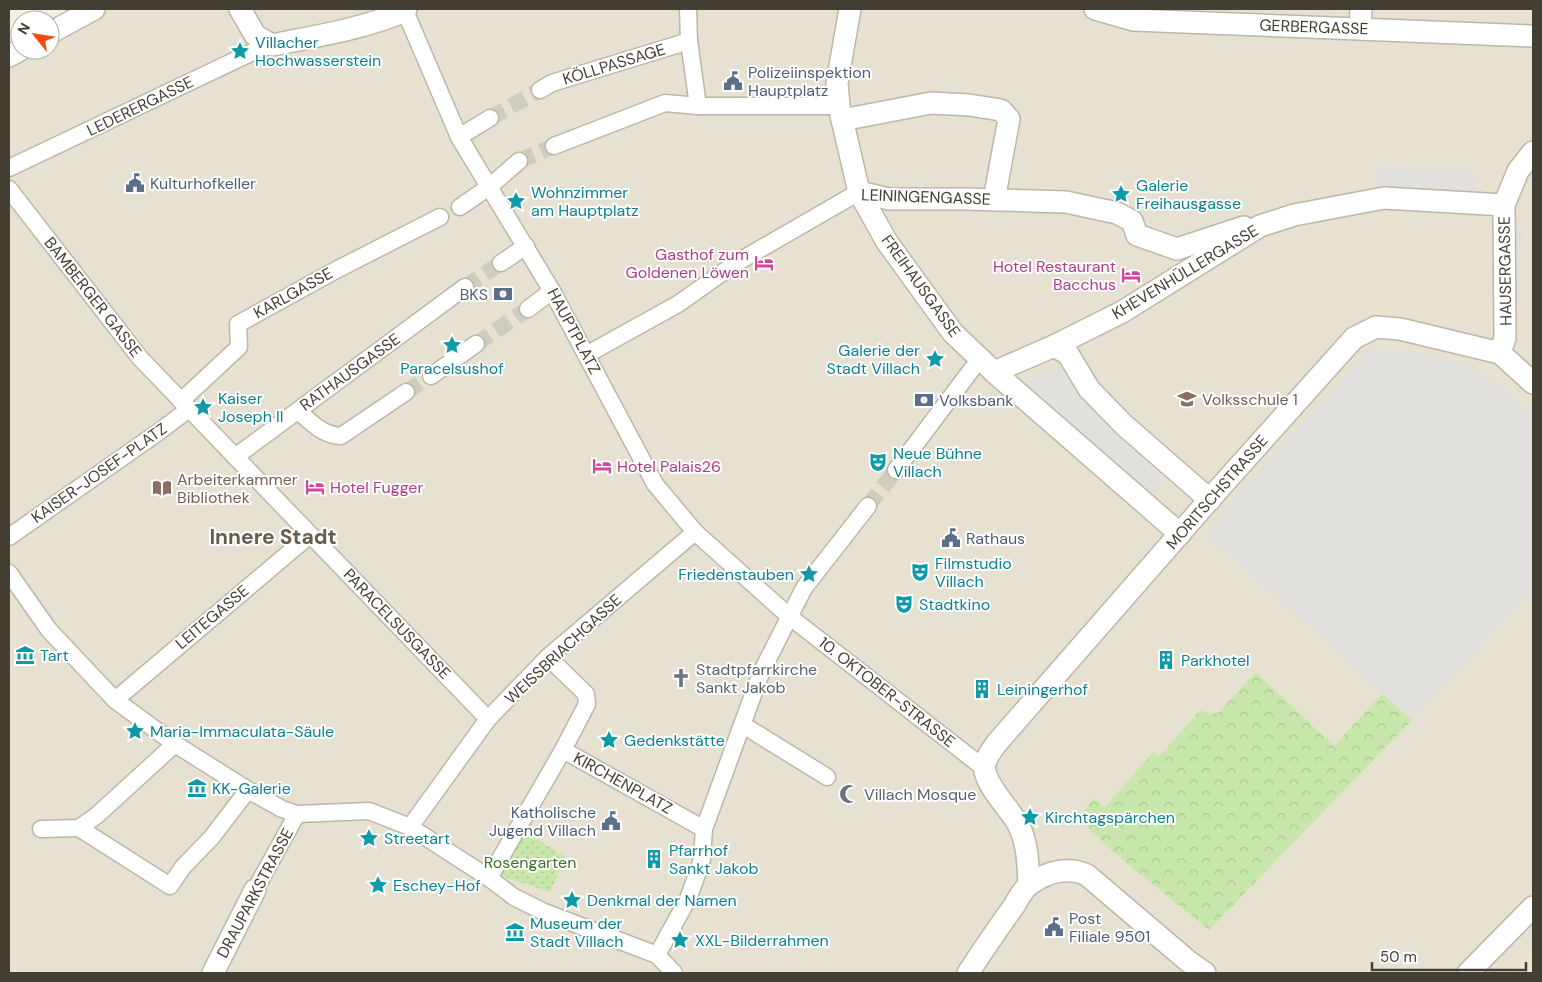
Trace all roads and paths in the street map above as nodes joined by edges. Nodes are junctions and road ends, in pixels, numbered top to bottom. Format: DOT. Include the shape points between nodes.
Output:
graph roads {
  1 [pos="94,9"];
  2 [pos="240,9"];
  3 [pos="688,9"];
  4 [pos="850,9"];
  5 [pos="1096,9"];
  6 [pos="405,10"];
  7 [pos="1361,19"];
  8 [pos="60,28"];
  9 [pos="1533,36"];
  10 [pos="689,41"];
  11 [pos="272,45"];
  12 [pos="540,90"];
  13 [pos="698,106"];
  14 [pos="840,113"];
  15 [pos="490,118"];
  16 [pos="459,137"];
  17 [pos="554,146"];
  18 [pos="1533,152"];
  19 [pos="519,160"];
  20 [pos="9,168"];
  21 [pos="489,187"];
  22 [pos="9,189"];
  23 [pos="859,192"];
  24 [pos="994,200"];
  25 [pos="1504,205"];
  26 [pos="460,207"];
  27 [pos="440,217"];
  28 [pos="1260,226"];
  29 [pos="526,246"];
  30 [pos="501,263"];
  31 [pos="465,287"];
  32 [pos="552,291"];
  33 [pos="528,309"];
  34 [pos="476,344"];
  35 [pos="1054,346"];
  36 [pos="1500,353"];
  37 [pos="586,355"];
  38 [pos="972,369"];
  39 [pos="994,372"];
  40 [pos="431,376"];
  41 [pos="1533,383"];
  42 [pos="406,392"];
  43 [pos="185,405"];
  44 [pos="298,411"];
  45 [pos="235,457"];
  46 [pos="896,470"];
  47 [pos="1210,500"];
  48 [pos="868,506"];
  49 [pos="695,532"];
  50 [pos="1180,534"];
  51 [pos="310,535"];
  52 [pos="9,536"];
  53 [pos="9,573"];
  54 [pos="790,616"];
  55 [pos="548,657"];
  56 [pos="115,700"];
  57 [pos="488,719"];
  58 [pos="743,725"];
  59 [pos="175,744"];
  60 [pos="563,750"];
  61 [pos="984,765"];
  62 [pos="827,776"];
  63 [pos="248,790"];
  64 [pos="297,814"];
  65 [pos="410,827"];
  66 [pos="41,828"];
  67 [pos="79,828"];
  68 [pos="704,828"];
  69 [pos="489,878"];
  70 [pos="1029,885"];
  71 [pos="255,890"];
  72 [pos="1533,907"];
  73 [pos="657,954"];
  74 [pos="213,973"];
  75 [pos="674,973"];
  76 [pos="968,973"];
  77 [pos="1205,973"];
  78 [pos="1468,973"];
  1 -- 8 [label="street"];
  2 -- 11 [label="street" via="255,35"];
  3 -- 10 [label="street"];
  4 -- 14 [label="street, FREIHAUSGASSE" via="838,83"];
  5 -- 7 [label="street, GERBERGASSE" via="1133,20"];
  6 -- 11 [label="street, LEDERERGASSE" via="342,30"];
  6 -- 16 [label="street, HAUPTPLATZ"];
  7 -- 9 [label="street, GERBERGASSE"];
  10 -- 12 [label="street, KÖLLPASSAGE" via="552,83"];
  10 -- 13 [label="street"];
  11 -- 20 [label="street, LEDERERGASSE"];
  13 -- 14 [label="street"];
  13 -- 17 [label="street" via="665,103"];
  14 -- 23 [label="street, FREIHAUSGASSE"];
  14 -- 24 [label="street" via="931,104 1001,110 1009,119"];
  15 -- 16 [label="street"];
  16 -- 21 [label="street, HAUPTPLATZ"];
  18 -- 25 [label="street, HAUSERGASSE" via="1518,171"];
  19 -- 21 [label="street"];
  21 -- 26 [label="street"];
  21 -- 29 [label="street, HAUPTPLATZ"];
  22 -- 43 [label="street, BAMBERGER GASSE" via="140,358"];
  23 -- 24 [label="street, LEININGENGASSE" via="889,199"];
  23 -- 37 [label="street, LEININGENGASSE" via="736,263 678,304"];
  23 -- 39 [label="street, FREIHAUSGASSE" via="888,242 953,333"];
  24 -- 28 [label="street, LEININGENGASSE" via="1066,202 1117,213 1132,221 1137,235 1176,249 1242,227"];
  25 -- 28 [label="street, KHEVENHÜLLERGASSE" via="1384,198 1294,215"];
  25 -- 36 [label="street, HAUSERGASSE" via="1506,338"];
  27 -- 43 [label="street, KARLGASSE" via="238,324 239,347"];
  28 -- 35 [label="street, KHEVENHÜLLERGASSE" via="1122,312"];
  29 -- 30 [label="street"];
  29 -- 32 [label="street, HAUPTPLATZ"];
  31 -- 44 [label="street, RATHAUSGASSE"];
  32 -- 33 [label="street"];
  32 -- 37 [label="street, HAUPTPLATZ"];
  34 -- 40 [label="street"];
  35 -- 39 [label="street, KHEVENHÜLLERGASSE"];
  35 -- 47 [label="street" via="1068,354 1089,390 1124,425"];
  36 -- 41 [label="street"];
  36 -- 47 [label="street, MORITSCHSTRASSE" via="1400,329 1376,327 1354,338"];
  37 -- 49 [label="street, HAUPTPLATZ" via="655,484"];
  38 -- 46 [label="street"];
  39 -- 50 [label="street, FREIHAUSGASSE"];
  42 -- 44 [label="street" via="341,436 322,432"];
  43 -- 45 [label="street, PARACELSUSGASSE"];
  43 -- 52 [label="street, KAISER-JOSEF-PLATZ" via="160,431"];
  44 -- 45 [label="street, RATHAUSGASSE"];
  45 -- 51 [label="street, PARACELSUSGASSE"];
  47 -- 50 [label="street, MORITSCHSTRASSE"];
  48 -- 54 [label="street" via="804,588"];
  49 -- 54 [label="street, HAUPTPLATZ"];
  49 -- 55 [label="street, WEISSBRIACHGASSE"];
  50 -- 61 [label="street, MORITSCHSTRASSE" via="996,744"];
  51 -- 56 [label="street, LEITEGASSE"];
  51 -- 57 [label="street, PARACELSUSGASSE"];
  53 -- 56 [label="street" via="49,630"];
  54 -- 58 [label="street" via="761,673"];
  54 -- 61 [label="street, 10. OKTOBER-STRASSE"];
  55 -- 57 [label="street, WEISSBRIACHGASSE"];
  55 -- 60 [label="street, KIRCHENPLATZ" via="586,694 587,704"];
  56 -- 59 [label="street"];
  57 -- 65 [label="street, WEISSBRIACHGASSE"];
  58 -- 62 [label="street"];
  58 -- 68 [label="street"];
  59 -- 63 [label="street"];
  59 -- 67 [label="street"];
  60 -- 68 [label="street, KIRCHENPLATZ"];
  60 -- 69 [label="street"];
  61 -- 70 [label="street" via="989,782 1021,831"];
  63 -- 64 [label="street"];
  63 -- 67 [label="street" via="170,886"];
  64 -- 65 [label="street" via="368,812"];
  64 -- 71 [label="street, DRAUPARKSTRASSE"];
  65 -- 69 [label="street"];
  66 -- 67 [label="street"];
  68 -- 73 [label="street" via="702,859 688,899"];
  69 -- 73 [label="street" via="544,912"];
  70 -- 76 [label="street"];
  70 -- 77 [label="street" via="1061,870 1088,875"];
  71 -- 74 [label="street, DRAUPARKSTRASSE"];
  72 -- 78 [label="street"];
  73 -- 75 [label="street"];
}
